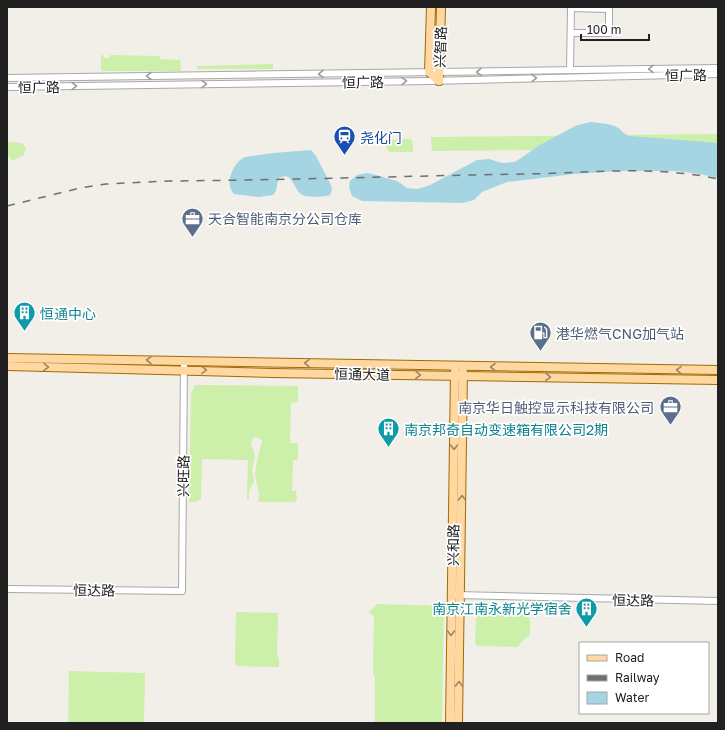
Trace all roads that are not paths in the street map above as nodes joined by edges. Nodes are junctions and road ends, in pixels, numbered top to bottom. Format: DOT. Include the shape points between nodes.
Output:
graph roads {
  1 [pos="431,7"];
  2 [pos="441,7"];
  3 [pos="571,7"];
  4 [pos="609,8"];
  5 [pos="571,33"];
  6 [pos="718,68"];
  7 [pos="570,70"];
  8 [pos="430,72"];
  9 [pos="718,74"];
  10 [pos="439,76"];
  11 [pos="7,78"];
  12 [pos="7,87"];
  13 [pos="7,358"];
  14 [pos="184,365"];
  15 [pos="7,366"];
  16 [pos="460,366"];
  17 [pos="718,370"];
  18 [pos="459,376"];
  19 [pos="718,380"];
  20 [pos="7,589"];
  21 [pos="182,591"];
  22 [pos="456,595"];
  23 [pos="718,601"];
  24 [pos="450,723"];
  25 [pos="458,723"];
  1 -- 8 [label="main road, 兴智路"];
  2 -- 10 [label="main road, 兴智路"];
  3 -- 4 [label="street"];
  3 -- 5 [label="street"];
  4 -- 5 [label="street" via="609,33"];
  5 -- 7 [label="street"];
  6 -- 7 [label="street, 恒广路, one-way"];
  7 -- 10 [label="street, 恒广路, one-way"];
  8 -- 10 [label="main road, 兴智路"];
  8 -- 11 [label="street, 恒广路, one-way"];
  10 -- 9 [label="street, 恒广路, one-way"];
  12 -- 10 [label="street, 恒广路, one-way"];
  14 -- 13 [label="main road, 恒通大道, one-way"];
  15 -- 14 [label="main road, 恒通大道, one-way"];
  16 -- 14 [label="main road, 恒通大道, one-way"];
  14 -- 18 [label="main road, 恒通大道, one-way"];
  14 -- 21 [label="street, 兴旺路"];
  17 -- 16 [label="main road, 恒通大道, one-way"];
  16 -- 18 [label="main road, 兴和路"];
  18 -- 19 [label="main road, 恒通大道, one-way"];
  18 -- 22 [label="main road, 兴和路"];
  20 -- 21 [label="street, 恒达路"];
  22 -- 23 [label="street, 恒达路"];
  22 -- 24 [label="main road, 兴和路, one-way"];
  25 -- 22 [label="main road, 兴和路, one-way"];
}
